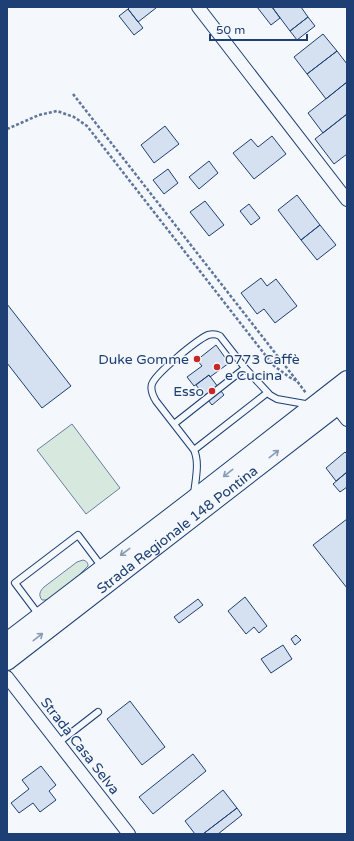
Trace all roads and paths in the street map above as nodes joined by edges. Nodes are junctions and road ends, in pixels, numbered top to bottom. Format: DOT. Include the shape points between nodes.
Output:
graph roads {
  1 [pos="198,7"];
  2 [pos="73,94"];
  3 [pos="7,129"];
  4 [pos="347,200"];
  5 [pos="246,368"];
  6 [pos="347,380"];
  7 [pos="297,381"];
  8 [pos="267,393"];
  9 [pos="314,405"];
  10 [pos="343,408"];
  11 [pos="174,424"];
  12 [pos="194,450"];
  13 [pos="193,500"];
  14 [pos="103,569"];
  15 [pos="40,617"];
  16 [pos="7,642"];
  17 [pos="7,661"];
  18 [pos="7,677"];
  19 [pos="98,712"];
  20 [pos="58,743"];
  21 [pos="129,834"];
  1 -- 4 [label="street"];
  2 -- 7 [label="path"];
  3 -- 7 [label="path" via="39,115 57,111 74,117 88,126 273,365"];
  5 -- 8 [label="lane"];
  5 -- 11 [label="lane"];
  5 -- 11 [label="lane" via="220,336 209,335 197,342 158,374 152,383 154,397"];
  6 -- 9 [label="main road, Strada Regionale 148 Pontina"];
  7 -- 9 [label="path"];
  8 -- 9 [label="lane" via="277,399"];
  8 -- 12 [label="lane"];
  9 -- 13 [label="main road, Strada Regionale 148 Pontina, one-way"];
  17 -- 10 [label="main road, Strada Regionale 148 Pontina, one-way"];
  11 -- 12 [label="lane"];
  12 -- 13 [label="lane" via="197,463"];
  13 -- 14 [label="main road, Strada Regionale 148 Pontina, one-way"];
  14 -- 15 [label="main road, Strada Regionale 148 Pontina"];
  14 -- 15 [label="lane" via="78,535 71,540 15,583"];
  15 -- 16 [label="main road, Strada Regionale 148 Pontina"];
  18 -- 20 [label="street, Strada Casa Selva"];
  19 -- 20 [label="lane"];
  20 -- 21 [label="street, Strada Casa Selva"];
}
